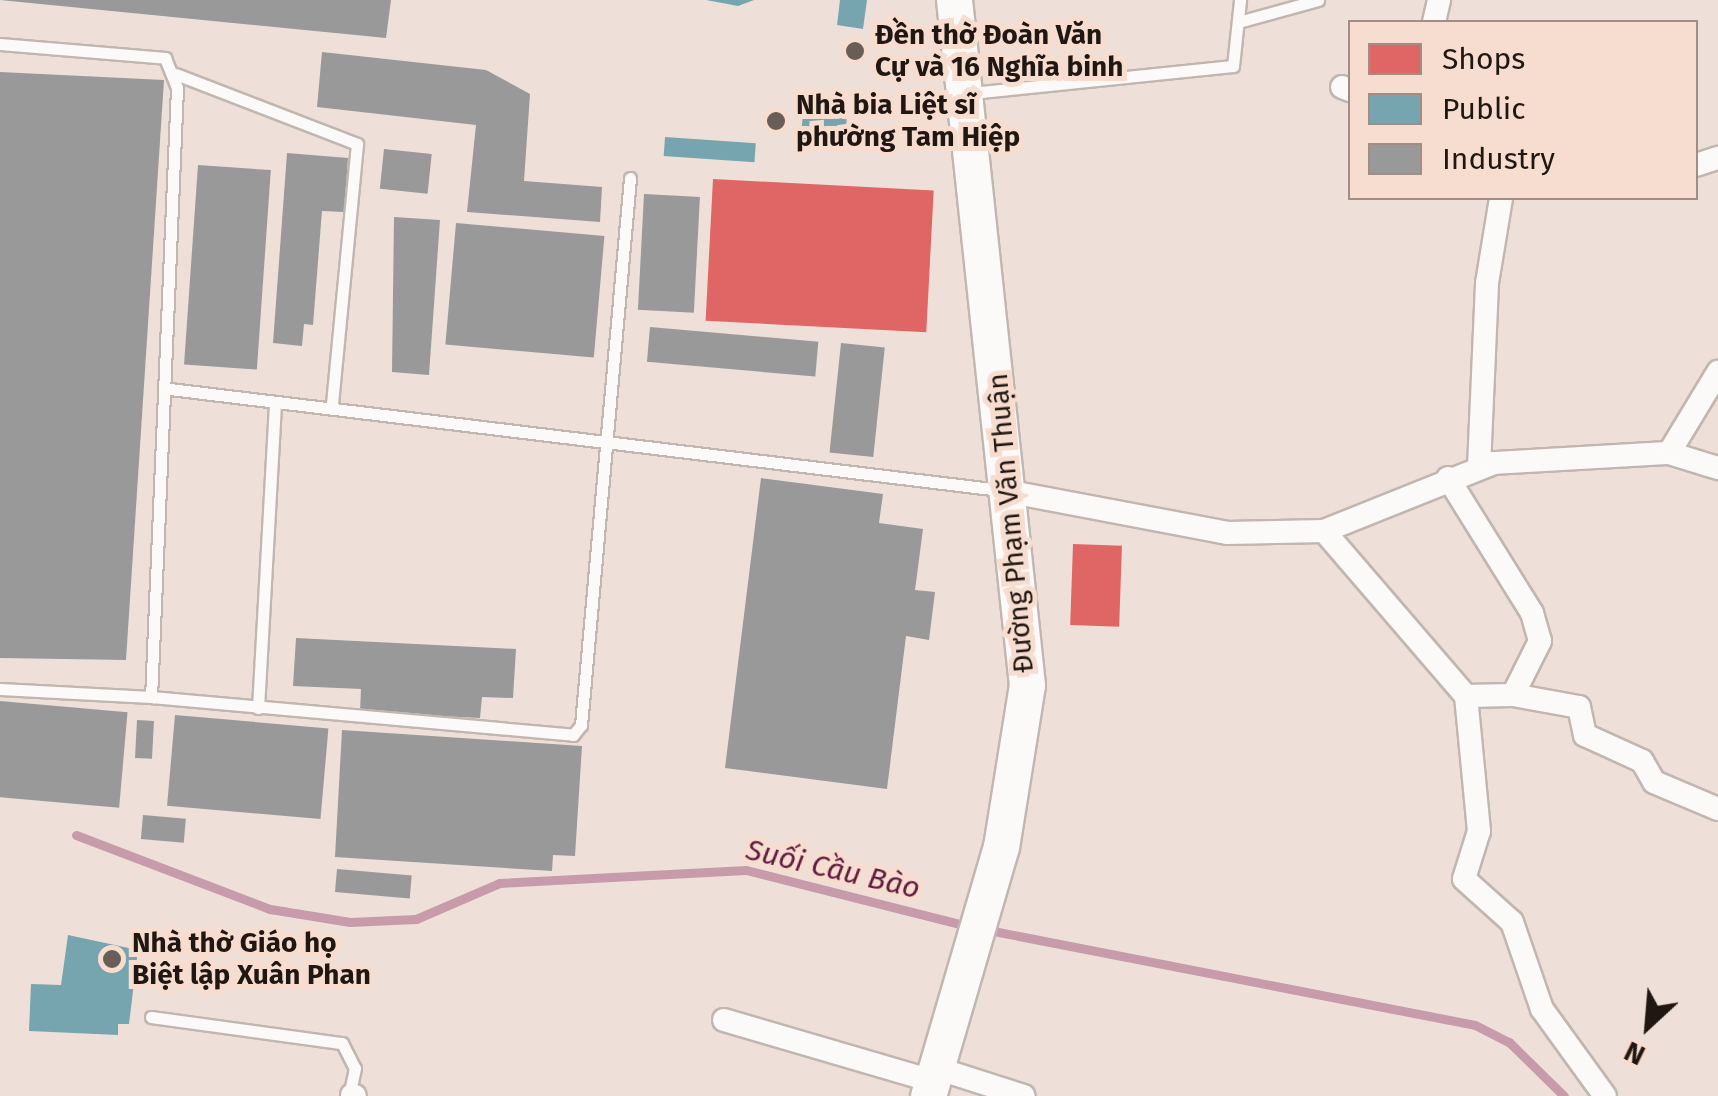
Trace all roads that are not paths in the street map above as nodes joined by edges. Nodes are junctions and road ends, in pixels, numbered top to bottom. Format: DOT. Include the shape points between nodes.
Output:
graph roads {
  1 [pos="954,0"];
  2 [pos="1240,0"];
  3 [pos="1318,0"];
  4 [pos="1242,21"];
  5 [pos="0,44"];
  6 [pos="176,74"];
  7 [pos="965,94"];
  8 [pos="630,178"];
  9 [pos="1501,200"];
  10 [pos="1718,372"];
  11 [pos="170,389"];
  12 [pos="276,402"];
  13 [pos="332,406"];
  14 [pos="606,442"];
  15 [pos="1669,453"];
  16 [pos="1479,467"];
  17 [pos="1718,468"];
  18 [pos="1448,478"];
  19 [pos="1010,492"];
  20 [pos="1324,531"];
  21 [pos="0,689"];
  22 [pos="1513,695"];
  23 [pos="1466,696"];
  24 [pos="151,697"];
  25 [pos="258,708"];
  26 [pos="1718,808"];
  27 [pos="151,1017"];
  28 [pos="724,1020"];
  29 [pos="932,1082"];
  30 [pos="352,1096"];
  31 [pos="1024,1096"];
  32 [pos="1605,1096"];
  1 -- 7 [label="main road, Đường Phạm Văn Thuận"];
  2 -- 4 [label="lane"];
  3 -- 4 [label="lane"];
  4 -- 7 [label="lane" via="1233,66"];
  5 -- 6 [label="lane" via="166,58"];
  6 -- 11 [label="lane"];
  6 -- 13 [label="lane" via="357,144"];
  7 -- 19 [label="main road, Đường Phạm Văn Thuận"];
  8 -- 14 [label="lane"];
  9 -- 16 [label="street" via="1487,284"];
  10 -- 15 [label="street"];
  11 -- 12 [label="lane"];
  11 -- 24 [label="lane"];
  12 -- 13 [label="lane"];
  12 -- 25 [label="lane"];
  13 -- 14 [label="lane"];
  14 -- 19 [label="lane"];
  14 -- 25 [label="lane" via="582,726 573,735"];
  15 -- 16 [label="street"];
  15 -- 17 [label="street"];
  16 -- 18 [label="street"];
  18 -- 20 [label="street"];
  18 -- 22 [label="street" via="1538,628 1537,658"];
  19 -- 20 [label="street" via="1227,533"];
  19 -- 29 [label="main road, Đường Phạm Văn Thuận" via="1027,685 983,909"];
  20 -- 23 [label="street"];
  21 -- 24 [label="lane"];
  22 -- 23 [label="street"];
  22 -- 26 [label="street" via="1579,706 1585,735 1636,757 1654,782"];
  23 -- 32 [label="street" via="1479,831 1464,879 1512,922 1542,1009"];
  24 -- 25 [label="lane"];
  27 -- 30 [label="lane" via="342,1042 355,1068"];
  28 -- 29 [label="street"];
  29 -- 31 [label="street"];
}
